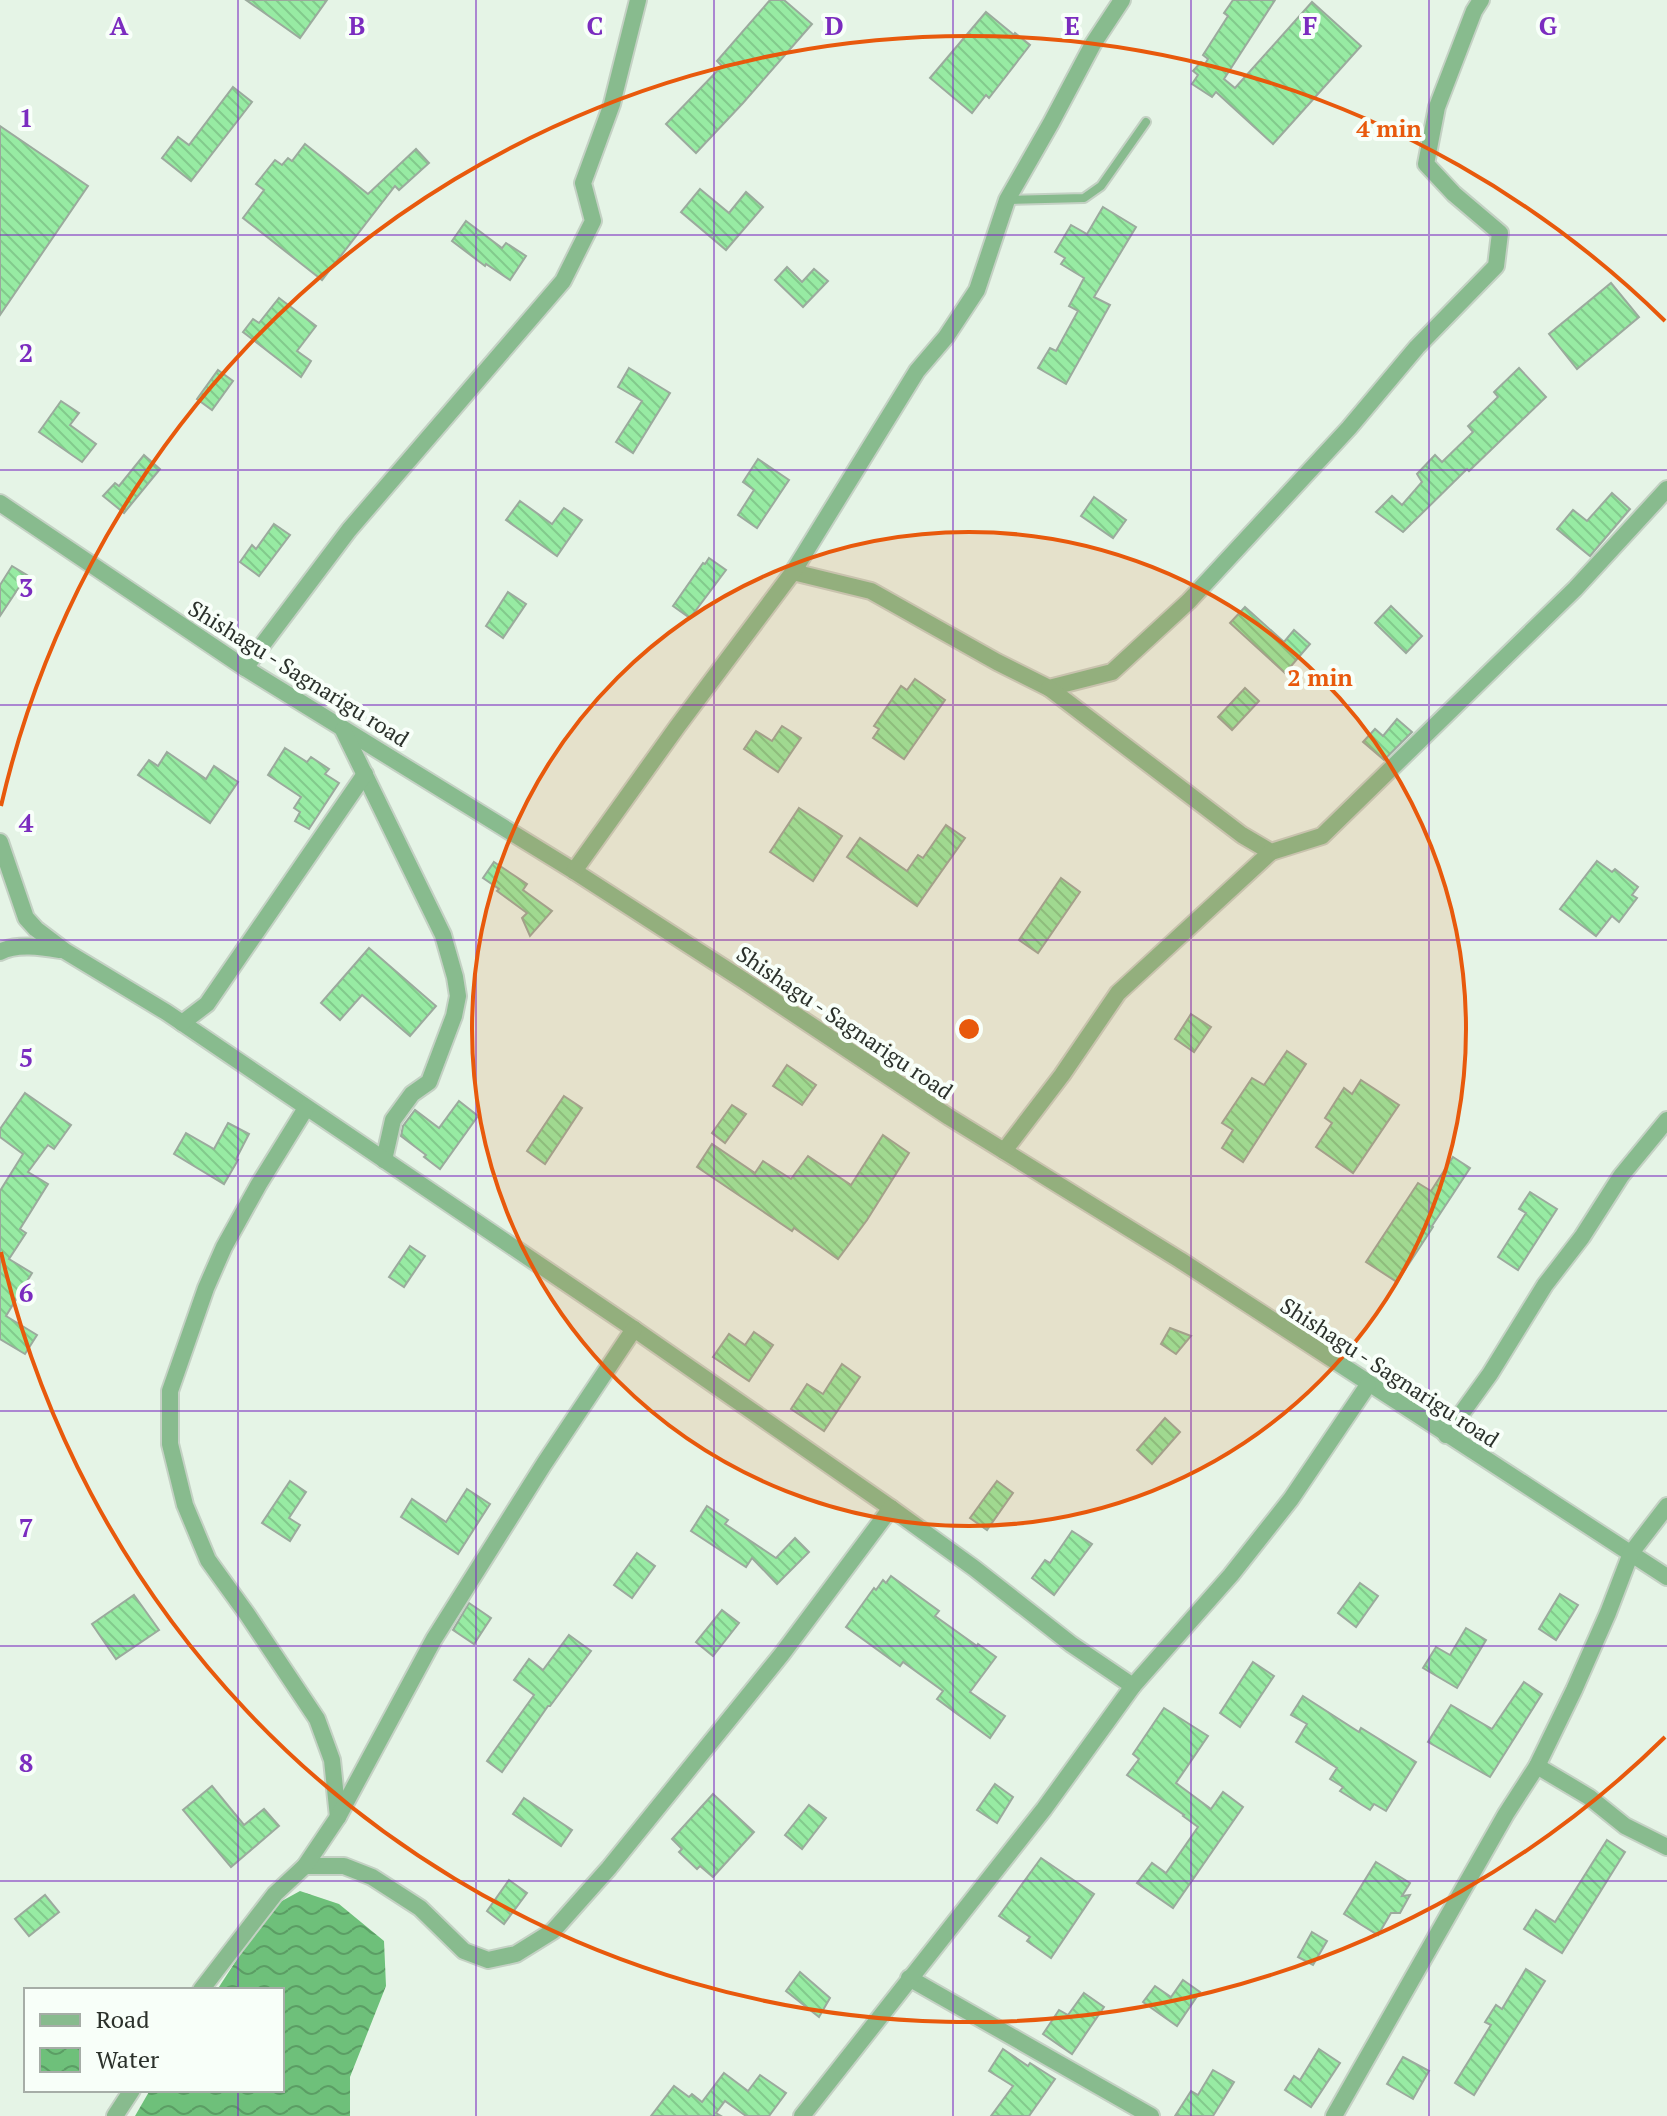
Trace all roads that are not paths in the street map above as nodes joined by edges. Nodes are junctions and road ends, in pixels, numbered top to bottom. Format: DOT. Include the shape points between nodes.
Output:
graph roads {
  1 [pos="638,0"];
  2 [pos="1122,0"];
  3 [pos="1481,0"];
  4 [pos="1146,122"];
  5 [pos="1007,200"];
  6 [pos="1667,489"];
  7 [pos="0,503"];
  8 [pos="793,572"];
  9 [pos="245,668"];
  10 [pos="1049,688"];
  11 [pos="343,728"];
  12 [pos="365,774"];
  13 [pos="0,842"];
  14 [pos="1271,852"];
  15 [pos="574,871"];
  16 [pos="65,951"];
  17 [pos="0,952"];
  18 [pos="182,1023"];
  19 [pos="306,1108"];
  20 [pos="1665,1126"];
  21 [pos="1004,1151"];
  22 [pos="384,1160"];
  23 [pos="634,1329"];
  24 [pos="1368,1385"];
  25 [pos="1446,1435"];
  26 [pos="1667,1506"];
  27 [pos="891,1508"];
  28 [pos="1631,1553"];
  29 [pos="1667,1577"];
  30 [pos="1133,1686"];
  31 [pos="1537,1766"];
  32 [pos="338,1817"];
  33 [pos="1667,1847"];
  34 [pos="305,1866"];
  35 [pos="909,1978"];
  36 [pos="203,1988"];
  37 [pos="131,2092"];
  38 [pos="115,2116"];
  39 [pos="802,2116"];
  40 [pos="1151,2116"];
  41 [pos="1334,2116"];
  1 -- 9 [label="street" via="612,104 583,183 593,221 563,281 349,530"];
  2 -- 5 [label="street"];
  3 -- 10 [label="street" via="1437,107 1426,164 1500,233 1496,266 1189,601 1112,672"];
  4 -- 5 [label="lane" via="1101,186 1084,198"];
  5 -- 8 [label="street" via="977,290 917,371"];
  6 -- 14 [label="street" via="1575,589 1322,836"];
  7 -- 9 [label="street, Shishagu - Sagnarigu road"];
  8 -- 10 [label="street" via="871,591"];
  8 -- 15 [label="street"];
  9 -- 11 [label="street, Shishagu - Sagnarigu road"];
  10 -- 14 [label="street"];
  11 -- 12 [label="street"];
  11 -- 15 [label="street, Shishagu - Sagnarigu road"];
  12 -- 18 [label="street" via="207,1004"];
  12 -- 22 [label="street" via="443,935 458,996 429,1082 412,1094 393,1120"];
  13 -- 16 [label="street" via="26,918"];
  14 -- 21 [label="street" via="1118,993"];
  15 -- 21 [label="street, Shishagu - Sagnarigu road"];
  16 -- 17 [label="street" via="42,946"];
  16 -- 18 [label="street"];
  18 -- 19 [label="street"];
  19 -- 22 [label="street"];
  19 -- 32 [label="street" via="259,1184 206,1288 170,1391 170,1444 185,1505 208,1560 317,1719 332,1760"];
  20 -- 25 [label="street" via="1621,1176"];
  21 -- 24 [label="street, Shishagu - Sagnarigu road"];
  22 -- 23 [label="street"];
  23 -- 27 [label="street"];
  23 -- 32 [label="street" via="434,1639"];
  24 -- 25 [label="street, Shishagu - Sagnarigu road"];
  24 -- 30 [label="street" via="1257,1543"];
  25 -- 28 [label="street, Shishagu - Sagnarigu road"];
  26 -- 28 [label="street"];
  27 -- 30 [label="street"];
  27 -- 34 [label="street" via="782,1654 609,1868 553,1931 516,1954 488,1960 464,1951 420,1908 372,1877 344,1866"];
  28 -- 29 [label="street, Shishagu - Sagnarigu road"];
  28 -- 31 [label="street"];
  30 -- 35 [label="street" via="1044,1809"];
  31 -- 33 [label="street" via="1625,1826"];
  31 -- 41 [label="street"];
  32 -- 34 [label="street"];
  34 -- 36 [label="street" via="275,1894"];
  35 -- 39 [label="street"];
  35 -- 40 [label="street"];
  37 -- 38 [label="street"];
}
